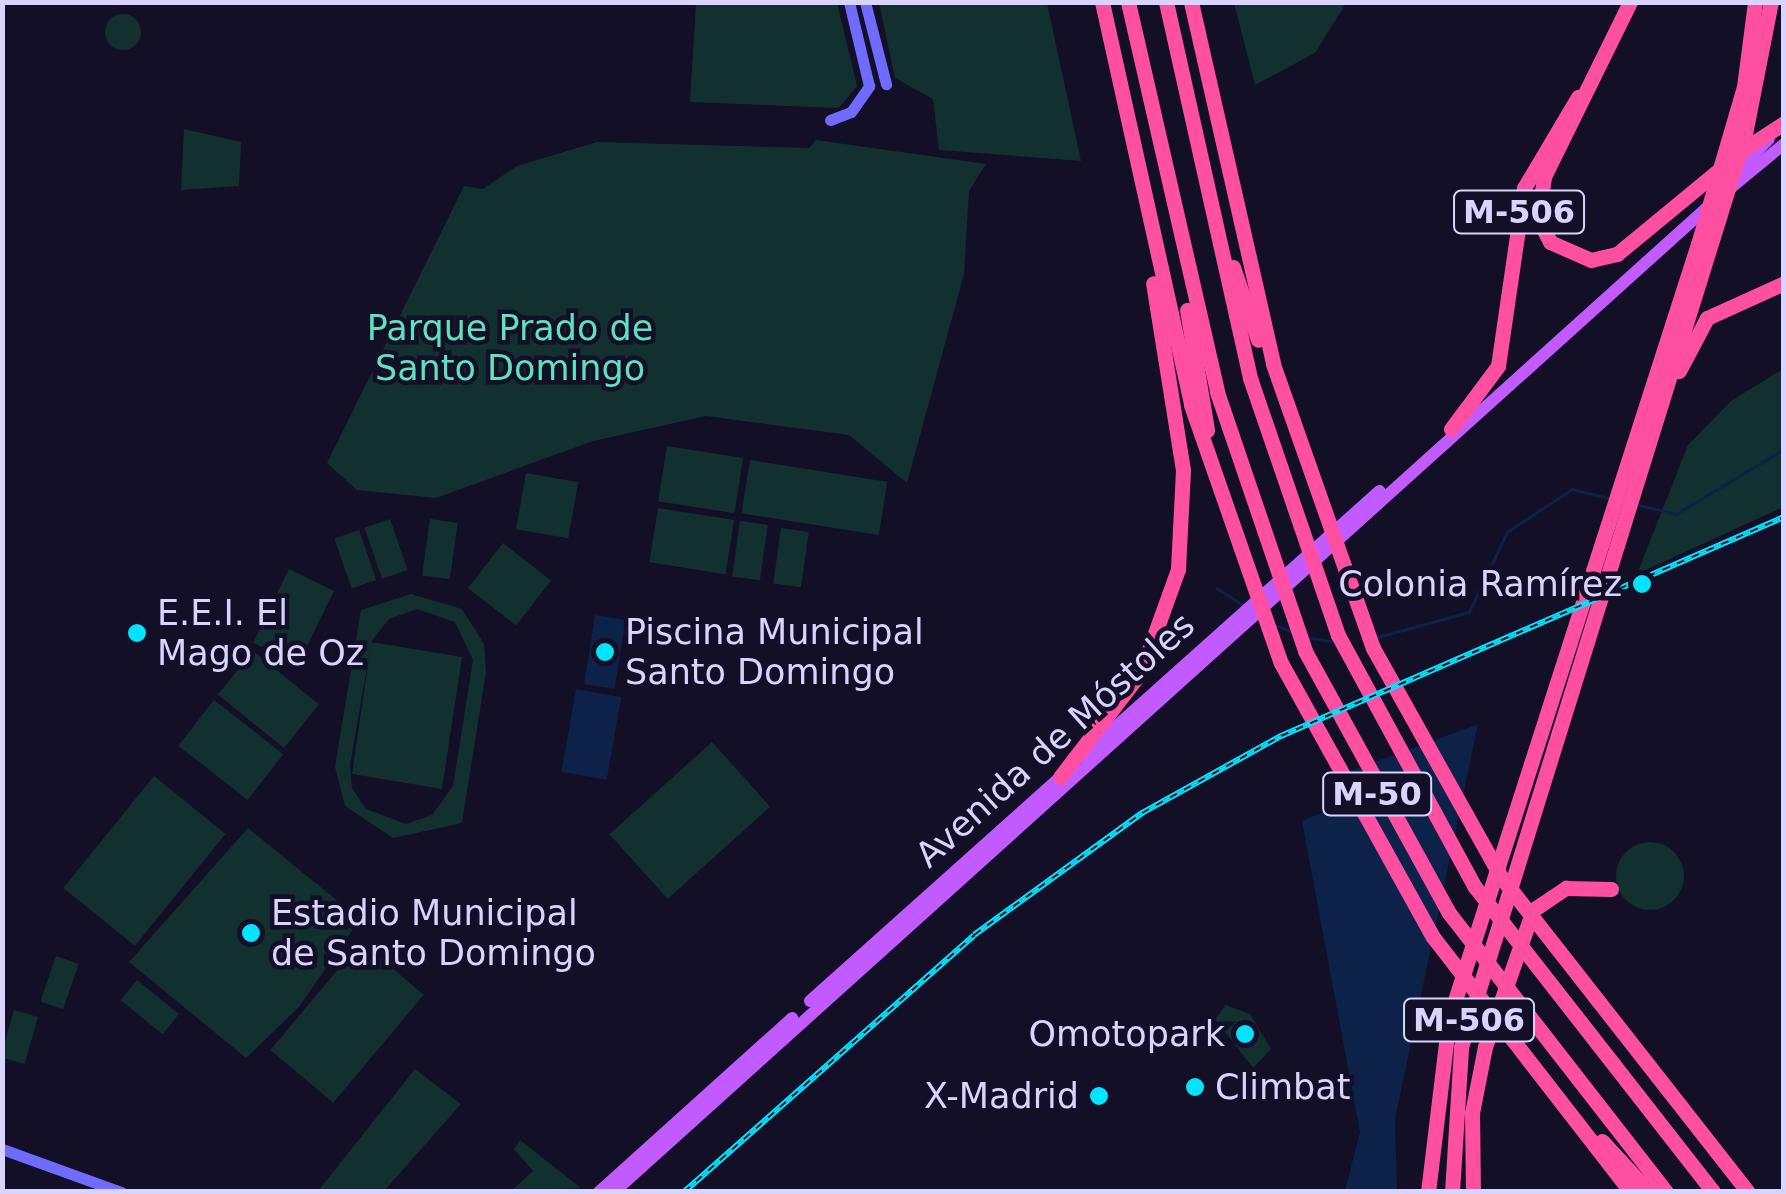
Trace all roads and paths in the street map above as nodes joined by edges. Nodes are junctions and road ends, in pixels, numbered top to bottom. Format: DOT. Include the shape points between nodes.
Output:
graph roads {
  1 [pos="849,2"];
  2 [pos="866,2"];
  3 [pos="1102,2"];
  4 [pos="1128,2"];
  5 [pos="1166,2"];
  6 [pos="1191,2"];
  7 [pos="1621,2"];
  8 [pos="1630,2"];
  9 [pos="1752,2"];
  10 [pos="1770,2"];
  11 [pos="886,84"];
  12 [pos="1125,112"];
  13 [pos="830,120"];
  14 [pos="1784,123"];
  15 [pos="1784,144"];
  16 [pos="1165,183"];
  17 [pos="1210,195"];
  18 [pos="1676,233"];
  19 [pos="1706,241"];
  20 [pos="1784,283"];
  21 [pos="1557,340"];
  22 [pos="1662,394"];
  23 [pos="1452,429"];
  24 [pos="1296,447"];
  25 [pos="1619,500"];
  26 [pos="1226,517"];
  27 [pos="1253,611"];
  28 [pos="1571,654"];
  29 [pos="1060,777"];
  30 [pos="1612,890"];
  31 [pos="1542,1082"];
  32 [pos="1452,1111"];
  33 [pos="1432,1148"];
  34 [pos="2,1149"];
  35 [pos="121,1192"];
  36 [pos="599,1192"];
  37 [pos="614,1192"];
  38 [pos="1428,1192"];
  39 [pos="1436,1192"];
  40 [pos="1452,1192"];
  41 [pos="1462,1192"];
  42 [pos="1473,1192"];
  43 [pos="1631,1192"];
  44 [pos="1649,1192"];
  45 [pos="1666,1192"];
  46 [pos="1712,1192"];
  47 [pos="1748,1192"];
  1 -- 13 [label="street" via="868,86 850,112"];
  2 -- 11 [label="street"];
  3 -- 12 [label="highway"];
  4 -- 16 [label="highway, M-50"];
  5 -- 17 [label="highway, M-50"];
  6 -- 24 [label="highway"];
  7 -- 23 [label="highway, M-506" via="1591,77 1524,188 1505,345"];
  8 -- 14 [label="highway" via="1544,177 1538,219 1550,242 1591,260 1616,254"];
  9 -- 19 [label="highway, M-506" via="1751,39"];
  10 -- 19 [label="highway, M-506" via="1745,134"];
  12 -- 26 [label="highway"];
  12 -- 29 [label="highway" via="1178,429 1183,540 1141,672"];
  14 -- 18 [label="main road, Avenida de Móstoles"];
  15 -- 18 [label="main road, Avenida de Móstoles"];
  16 -- 26 [label="highway"];
  16 -- 45 [label="highway, M-50" via="1254,520 1381,804 1544,1043"];
  17 -- 24 [label="highway"];
  17 -- 46 [label="highway, M-50" via="1284,490 1338,636 1411,783 1543,982"];
  18 -- 21 [label="main road, Avenida de Móstoles"];
  19 -- 22 [label="highway, M-506"];
  19 -- 25 [label="highway, M-506"];
  20 -- 22 [label="highway" via="1707,318"];
  21 -- 23 [label="main road, Avenida de Móstoles"];
  21 -- 27 [label="main road, Avenida de Móstoles"];
  22 -- 25 [label="highway, M-506"];
  23 -- 27 [label="main road, Avenida de Móstoles"];
  24 -- 47 [label="highway, M-50" via="1373,648 1434,768 1558,958"];
  25 -- 28 [label="highway, M-506" via="1609,554"];
  25 -- 28 [label="highway, M-506" via="1590,562"];
  26 -- 31 [label="highway" via="1350,801 1433,937"];
  27 -- 29 [label="main road, Avenida de Móstoles"];
  27 -- 37 [label="main road, Avenida de Móstoles"];
  28 -- 32 [label="highway, M-506" via="1462,1047"];
  28 -- 33 [label="highway, M-506" via="1449,1019"];
  29 -- 36 [label="main road, Avenida de Móstoles"];
  30 -- 42 [label="highway" via="1578,885 1533,910 1485,1047 1472,1113"];
  31 -- 43 [label="highway"];
  31 -- 44 [label="highway"];
  32 -- 40 [label="highway, M-506"];
  32 -- 41 [label="highway"];
  33 -- 38 [label="highway"];
  33 -- 39 [label="highway, M-506"];
  34 -- 35 [label="street"];
}
